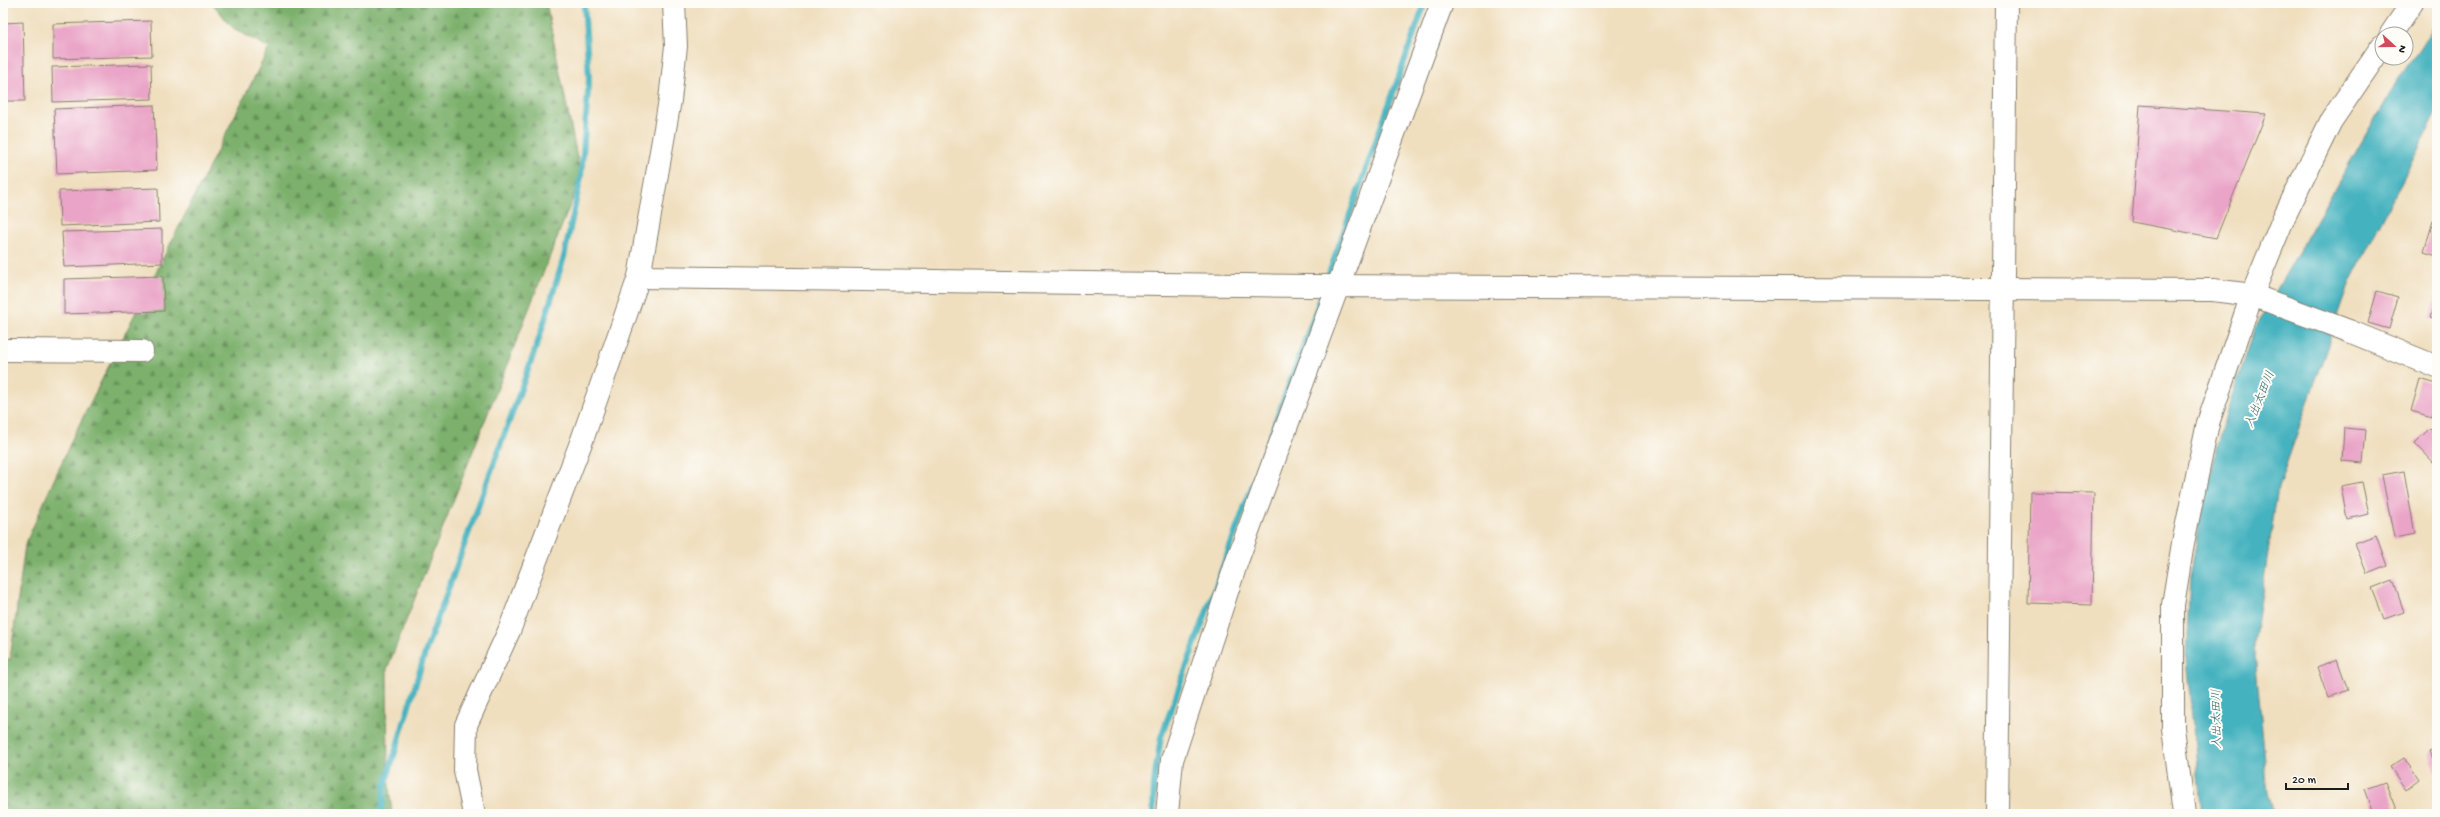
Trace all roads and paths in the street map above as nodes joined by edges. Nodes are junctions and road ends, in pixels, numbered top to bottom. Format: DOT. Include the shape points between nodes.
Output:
graph roads {
  1 [pos="674,3"];
  2 [pos="1442,3"];
  3 [pos="2006,3"];
  4 [pos="2412,3"];
  5 [pos="2396,26"];
  6 [pos="2374,58"];
  7 [pos="639,277"];
  8 [pos="1338,286"];
  9 [pos="2002,290"];
  10 [pos="2252,295"];
  11 [pos="3,350"];
  12 [pos="142,351"];
  13 [pos="2437,366"];
  14 [pos="474,814"];
  15 [pos="1167,814"];
  16 [pos="1997,814"];
  17 [pos="2184,814"];
  1 -- 7 [label="street" via="676,46 670,100"];
  2 -- 8 [label="street"];
  3 -- 9 [label="street"];
  4 -- 5 [label="street"];
  6 -- 10 [label="street" via="2331,121 2284,217"];
  7 -- 8 [label="street"];
  7 -- 14 [label="street" via="582,440 509,631 466,724 465,770"];
  8 -- 9 [label="street"];
  8 -- 15 [label="street" via="1237,561 1190,701 1172,760"];
  9 -- 10 [label="street" via="2213,290"];
  9 -- 16 [label="street" via="2001,653"];
  10 -- 13 [label="street"];
  10 -- 17 [label="street" via="2208,423 2173,605 2173,728"];
  11 -- 12 [label="street"];
}
